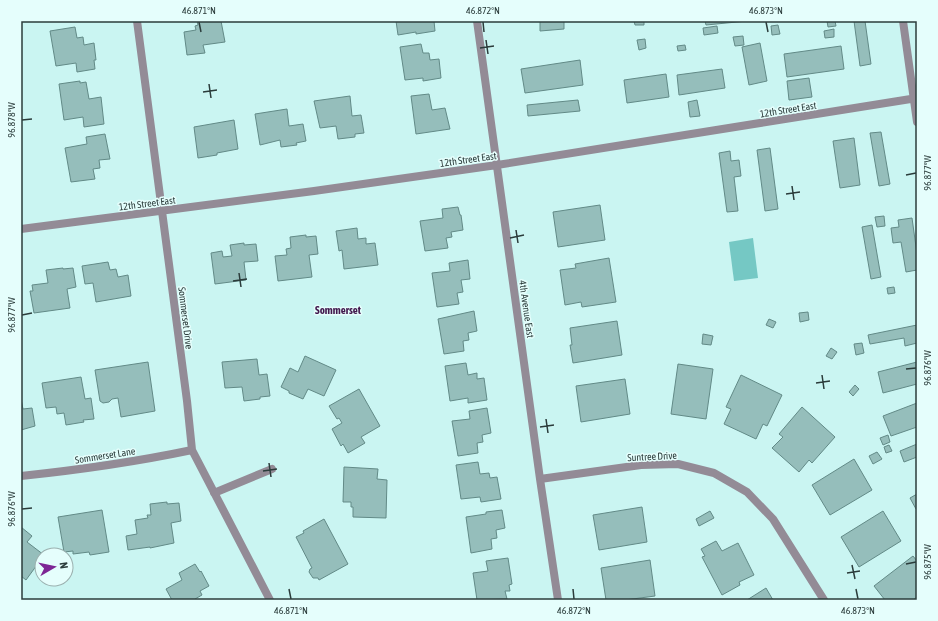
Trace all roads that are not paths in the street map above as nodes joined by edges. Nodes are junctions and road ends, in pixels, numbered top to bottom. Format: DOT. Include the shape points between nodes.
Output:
graph roads {
  1 [pos="137,21"];
  2 [pos="477,21"];
  3 [pos="903,21"];
  4 [pos="915,99"];
  5 [pos="917,122"];
  6 [pos="497,165"];
  7 [pos="162,211"];
  8 [pos="21,230"];
  9 [pos="192,450"];
  10 [pos="272,469"];
  11 [pos="21,476"];
  12 [pos="540,479"];
  13 [pos="214,492"];
  14 [pos="270,600"];
  15 [pos="558,600"];
  16 [pos="824,600"];
  1 -- 7 [label="street, Sommerset Drive"];
  2 -- 6 [label="street, 4th Avenue East"];
  3 -- 4 [label="street"];
  4 -- 5 [label="street"];
  4 -- 6 [label="street, 12th Street East"];
  6 -- 7 [label="street, 12th Street East"];
  6 -- 12 [label="street, 4th Avenue East"];
  7 -- 8 [label="street, 12th Street East"];
  7 -- 9 [label="street, Sommerset Drive"];
  9 -- 11 [label="street, Sommerset Lane" via="64,472"];
  9 -- 13 [label="street, Sommerset Drive"];
  10 -- 13 [label="street"];
  12 -- 15 [label="street, 4th Avenue East"];
  12 -- 16 [label="street, Suntree Drive" via="641,465 678,464 714,473 747,492 773,519"];
  13 -- 14 [label="street, Sommerset Drive"];
}
